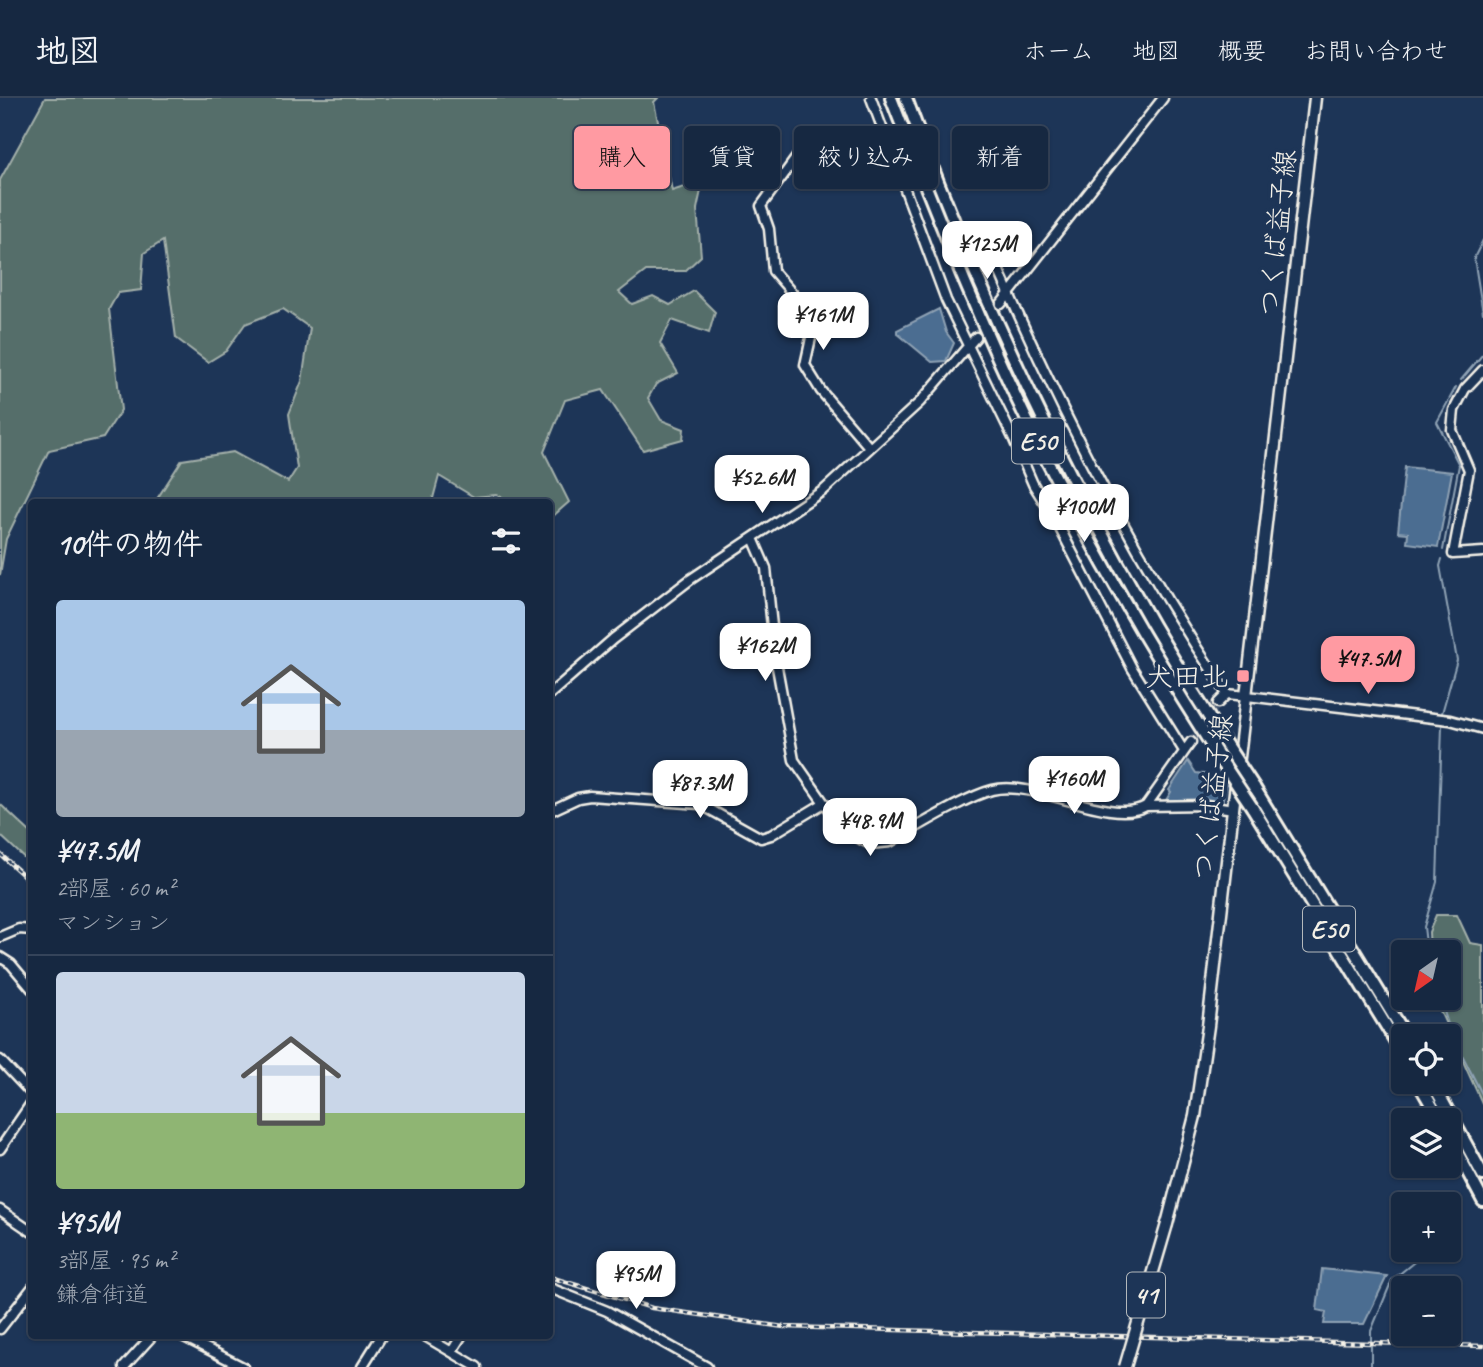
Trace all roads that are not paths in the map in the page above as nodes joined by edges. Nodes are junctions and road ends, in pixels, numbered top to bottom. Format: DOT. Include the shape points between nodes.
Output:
graph roads {
  1 [pos="871,98"];
  2 [pos="891,98"];
  3 [pos="906,98"];
  4 [pos="1163,98"];
  5 [pos="1315,98"];
  6 [pos="794,161"];
  7 [pos="993,257"];
  8 [pos="1009,294"];
  9 [pos="1001,304"];
  10 [pos="975,337"];
  11 [pos="969,346"];
  12 [pos="1483,370"];
  13 [pos="869,447"];
  14 [pos="753,538"];
  15 [pos="1483,552"];
  16 [pos="553,690"];
  17 [pos="1227,694"];
  18 [pos="1247,696"];
  19 [pos="1218,703"];
  20 [pos="1483,729"];
  21 [pos="1191,742"];
  22 [pos="1184,751"];
  23 [pos="824,803"];
  24 [pos="1146,806"];
  25 [pos="1234,809"];
  26 [pos="553,810"];
  27 [pos="28,930"];
  28 [pos="0,937"];
  29 [pos="0,957"];
  30 [pos="28,984"];
  31 [pos="1399,1024"];
  32 [pos="1391,1034"];
  33 [pos="0,1060"];
  34 [pos="28,1090"];
  35 [pos="1439,1094"];
  36 [pos="28,1108"];
  37 [pos="0,1149"];
  38 [pos="1461,1160"];
  39 [pos="1483,1175"];
  40 [pos="1483,1201"];
  41 [pos="0,1210"];
  42 [pos="28,1229"];
  43 [pos="553,1288"];
  44 [pos="28,1292"];
  45 [pos="0,1329"];
  46 [pos="149,1339"];
  47 [pos="188,1339"];
  48 [pos="380,1339"];
  49 [pos="430,1339"];
  50 [pos="459,1339"];
  51 [pos="452,1351"];
  52 [pos="124,1367"];
  53 [pos="243,1367"];
  54 [pos="362,1367"];
  55 [pos="477,1367"];
  56 [pos="708,1367"];
  57 [pos="1125,1367"];
  1 -- 11 [label="street" via="933,268"];
  2 -- 32 [label="highway, E50, bridge" via="974,306 1047,461 1147,640"];
  3 -- 31 [label="highway, E50, bridge" via="984,299 1112,557"];
  4 -- 8 [label="street"];
  5 -- 18 [label="main road, つくば益子線 / 41"];
  6 -- 13 [label="street" via="761,206 769,229 773,271 813,317 804,365"];
  7 -- 8 [label="street"];
  8 -- 9 [label="street"];
  8 -- 17 [label="street" via="1060,403 1154,578"];
  10 -- 11 [label="street"];
  11 -- 13 [label="street" via="920,402"];
  11 -- 22 [label="street" via="1032,484 1132,668"];
  12 -- 15 [label="street" via="1454,410 1452,430 1469,470 1453,554"];
  13 -- 14 [label="street" via="816,496"];
  14 -- 16 [label="street" via="691,579"];
  14 -- 23 [label="street" via="766,568 776,663 794,760"];
  17 -- 18 [label="street"];
  17 -- 19 [label="street"];
  18 -- 20 [label="street" via="1450,720"];
  18 -- 25 [label="main road, つくば益子線 / 41"];
  21 -- 22 [label="street"];
  22 -- 24 [label="street"];
  23 -- 24 [label="street" via="853,835 877,845 992,790 1019,789 1116,810 1136,811"];
  23 -- 26 [label="street" via="761,838 714,810 689,802 590,796"];
  24 -- 25 [label="street"];
  25 -- 57 [label="main road, つくば益子線 / 41, bridge" via="1199,1094"];
  27 -- 28 [label="street"];
  29 -- 30 [label="street"];
  33 -- 34 [label="street"];
  35 -- 39 [label="highway"];
  36 -- 37 [label="street"];
  38 -- 40 [label="highway"];
  41 -- 42 [label="street"];
  43 -- 56 [label="street" via="607,1311"];
  44 -- 45 [label="street"];
  46 -- 52 [label="street"];
  47 -- 53 [label="street"];
  48 -- 54 [label="street"];
  49 -- 51 [label="street"];
  50 -- 51 [label="street"];
  51 -- 55 [label="street"];
}
